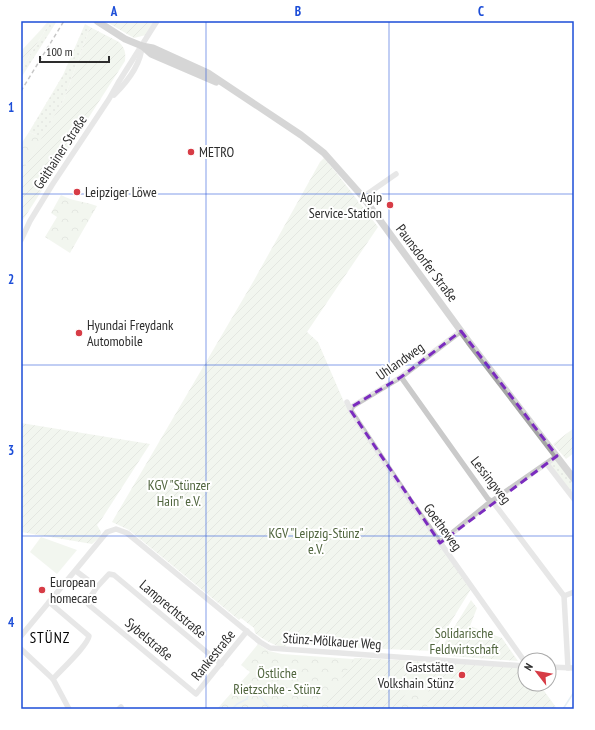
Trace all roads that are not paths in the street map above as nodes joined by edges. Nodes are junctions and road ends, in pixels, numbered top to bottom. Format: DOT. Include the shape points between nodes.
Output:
graph roads {
  1 [pos="97,21"];
  2 [pos="157,21"];
  3 [pos="142,46"];
  4 [pos="396,174"];
  5 [pos="363,197"];
  6 [pos="21,240"];
  7 [pos="461,331"];
  8 [pos="401,377"];
  9 [pos="347,402"];
  10 [pos="351,409"];
  11 [pos="557,456"];
  12 [pos="547,464"];
  13 [pos="574,479"];
  14 [pos="574,498"];
  15 [pos="493,502"];
  16 [pos="440,543"];
  17 [pos="76,571"];
  18 [pos="97,587"];
  19 [pos="574,592"];
  20 [pos="564,596"];
  21 [pos="49,602"];
  22 [pos="247,632"];
  23 [pos="21,636"];
  24 [pos="21,649"];
  25 [pos="518,652"];
  26 [pos="221,664"];
  27 [pos="517,665"];
  28 [pos="557,667"];
  29 [pos="571,668"];
  30 [pos="53,679"];
  31 [pos="196,694"];
  32 [pos="69,709"];
  1 -- 3 [label="main road, Paunsdorfer Straße" via="125,39"];
  2 -- 3 [label="street, Geithainer Straße"];
  3 -- 5 [label="main road, Paunsdorfer Straße" via="151,54 232,89 317,147"];
  3 -- 6 [label="street, Geithainer Straße" via="140,58 109,99 60,173"];
  4 -- 5 [label="street"];
  5 -- 7 [label="main road, Paunsdorfer Straße"];
  7 -- 8 [label="street, Uhlandweg"];
  7 -- 11 [label="main road, Paunsdorfer Straße"];
  8 -- 10 [label="street, Uhlandweg"];
  8 -- 15 [label="street, Lessingweg" via="488,499"];
  9 -- 10 [label="street, Goetheweg"];
  10 -- 16 [label="street, Goetheweg"];
  11 -- 12 [label="street"];
  11 -- 13 [label="main road, Paunsdorfer Straße"];
  12 -- 14 [label="street"];
  12 -- 15 [label="street"];
  15 -- 16 [label="street"];
  15 -- 20 [label="street, Lessingweg"];
  16 -- 25 [label="street, Goetheweg"];
  17 -- 18 [label="street"];
  17 -- 21 [label="street"];
  17 -- 22 [label="street, Stünz-Mölkauer Weg" via="107,532 116,529 127,533"];
  18 -- 26 [label="street, Lamprechtstraße" via="109,574 114,575"];
  18 -- 31 [label="street, Sybelstraße" via="87,602"];
  19 -- 20 [label="street"];
  20 -- 29 [label="street"];
  21 -- 23 [label="street"];
  21 -- 30 [label="street" via="89,636"];
  22 -- 26 [label="street, Rankestraße"];
  22 -- 27 [label="street, Stünz-Mölkauer Weg" via="265,646 282,650"];
  24 -- 30 [label="street"];
  26 -- 31 [label="street, Rankestraße"];
  28 -- 29 [label="street"];
  30 -- 32 [label="street"];
}
